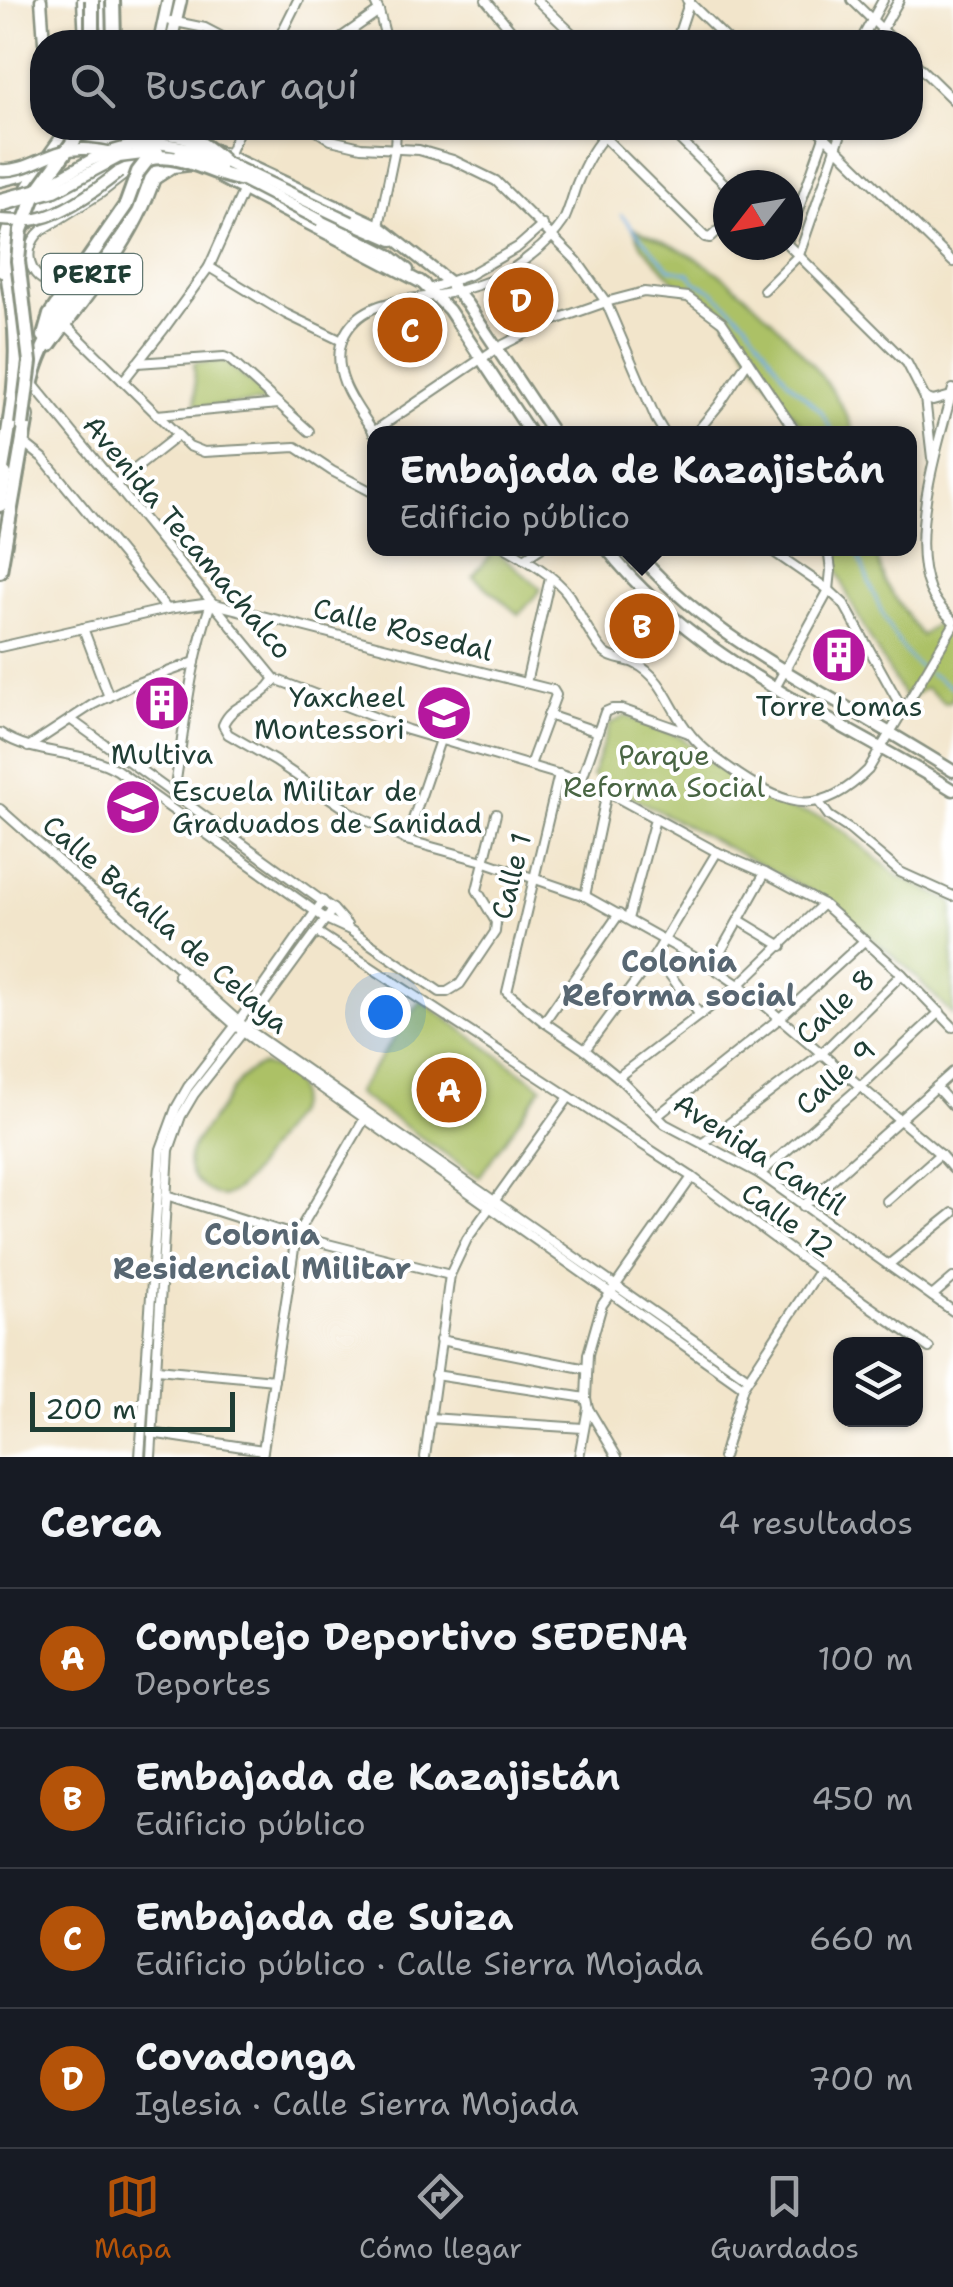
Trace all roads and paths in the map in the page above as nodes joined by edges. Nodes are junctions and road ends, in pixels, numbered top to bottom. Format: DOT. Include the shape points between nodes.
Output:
graph roads {
  1 [pos="42,0"];
  2 [pos="88,0"];
  3 [pos="107,0"];
  4 [pos="168,0"];
  5 [pos="181,0"];
  6 [pos="298,0"];
  7 [pos="374,0"];
  8 [pos="486,0"];
  9 [pos="537,0"];
  10 [pos="852,0"];
  11 [pos="883,0"];
  12 [pos="899,0"];
  13 [pos="689,1"];
  14 [pos="379,11"];
  15 [pos="872,19"];
  16 [pos="164,20"];
  17 [pos="177,22"];
  18 [pos="881,29"];
  19 [pos="43,30"];
  20 [pos="99,30"];
  21 [pos="104,30"];
  22 [pos="162,30"];
  23 [pos="175,30"];
  24 [pos="210,30"];
  25 [pos="283,30"];
  26 [pos="352,30"];
  27 [pos="384,30"];
  28 [pos="511,30"];
  29 [pos="568,30"];
  30 [pos="680,30"];
  31 [pos="718,30"];
  32 [pos="866,30"];
  33 [pos="923,71"];
  34 [pos="953,100"];
  35 [pos="60,140"];
  36 [pos="62,140"];
  37 [pos="74,140"];
  38 [pos="167,140"];
  39 [pos="184,140"];
  40 [pos="195,140"];
  41 [pos="233,140"];
  42 [pos="330,140"];
  43 [pos="395,140"];
  44 [pos="600,140"];
  45 [pos="607,140"];
  46 [pos="680,140"];
  47 [pos="823,140"];
  48 [pos="831,140"];
  49 [pos="840,140"];
  50 [pos="139,145"];
  51 [pos="203,146"];
  52 [pos="394,149"];
  53 [pos="837,149"];
  54 [pos="223,157"];
  55 [pos="194,166"];
  56 [pos="39,167"];
  57 [pos="0,170"];
  58 [pos="713,172"];
  59 [pos="21,176"];
  60 [pos="0,181"];
  61 [pos="242,184"];
  62 [pos="803,199"];
  63 [pos="0,202"];
  64 [pos="0,220"];
  65 [pos="379,226"];
  66 [pos="543,226"];
  67 [pos="552,235"];
  68 [pos="713,236"];
  69 [pos="398,242"];
  70 [pos="803,242"];
  71 [pos="794,260"];
  72 [pos="802,260"];
  73 [pos="0,261"];
  74 [pos="953,262"];
  75 [pos="209,266"];
  76 [pos="84,270"];
  77 [pos="453,286"];
  78 [pos="430,290"];
  79 [pos="764,290"];
  80 [pos="606,302"];
  81 [pos="72,303"];
  82 [pos="14,320"];
  83 [pos="66,325"];
  84 [pos="342,341"];
  85 [pos="497,348"];
  86 [pos="482,358"];
  87 [pos="748,361"];
  88 [pos="138,363"];
  89 [pos="123,381"];
  90 [pos="31,382"];
  91 [pos="952,392"];
  92 [pos="924,398"];
  93 [pos="279,404"];
  94 [pos="157,415"];
  95 [pos="369,426"];
  96 [pos="384,426"];
  97 [pos="526,426"];
  98 [pos="546,426"];
  99 [pos="661,426"];
  100 [pos="702,426"];
  101 [pos="792,426"];
  102 [pos="309,430"];
  103 [pos="177,436"];
  104 [pos="23,442"];
  105 [pos="932,458"];
  106 [pos="0,480"];
  107 [pos="116,484"];
  108 [pos="367,489"];
  109 [pos="0,504"];
  110 [pos="0,554"];
  111 [pos="519,556"];
  112 [pos="529,556"];
  113 [pos="613,556"];
  114 [pos="641,556"];
  115 [pos="780,556"];
  116 [pos="829,556"];
  117 [pos="524,559"];
  118 [pos="0,572"];
  119 [pos="550,578"];
  120 [pos="829,590"];
  121 [pos="212,603"];
  122 [pos="167,609"];
  123 [pos="953,624"];
  124 [pos="84,628"];
  125 [pos="0,647"];
  126 [pos="195,662"];
  127 [pos="785,672"];
  128 [pos="274,679"];
  129 [pos="526,683"];
  130 [pos="776,688"];
  131 [pos="109,697"];
  132 [pos="903,710"];
  133 [pos="548,715"];
  134 [pos="70,720"];
  135 [pos="598,732"];
  136 [pos="689,733"];
  137 [pos="891,733"];
  138 [pos="0,734"];
  139 [pos="440,740"];
  140 [pos="28,747"];
  141 [pos="883,748"];
  142 [pos="530,765"];
  143 [pos="953,770"];
  144 [pos="558,774"];
  145 [pos="147,777"];
  146 [pos="580,781"];
  147 [pos="140,786"];
  148 [pos="953,790"];
  149 [pos="607,792"];
  150 [pos="173,795"];
  151 [pos="818,802"];
  152 [pos="171,808"];
  153 [pos="0,812"];
  154 [pos="496,814"];
  155 [pos="655,819"];
  156 [pos="406,840"];
  157 [pos="717,852"];
  158 [pos="483,861"];
  159 [pos="765,873"];
  160 [pos="534,877"];
  161 [pos="585,896"];
  162 [pos="953,896"];
  163 [pos="323,902"];
  164 [pos="823,904"];
  165 [pos="333,909"];
  166 [pos="316,912"];
  167 [pos="618,914"];
  168 [pos="326,919"];
  169 [pos="628,920"];
  170 [pos="739,920"];
  171 [pos="350,930"];
  172 [pos="317,932"];
  173 [pos="864,940"];
  174 [pos="664,941"];
  175 [pos="782,946"];
  176 [pos="655,955"];
  177 [pos="712,968"];
  178 [pos="902,974"];
  179 [pos="739,985"];
  180 [pos="506,988"];
  181 [pos="940,1012"];
  182 [pos="700,1015"];
  183 [pos="780,1018"];
  184 [pos="544,1022"];
  185 [pos="241,1027"];
  186 [pos="953,1027"];
  187 [pos="586,1050"];
  188 [pos="821,1054"];
  189 [pos="953,1072"];
  190 [pos="618,1077"];
  191 [pos="860,1087"];
  192 [pos="936,1087"];
  193 [pos="569,1097"];
  194 [pos="953,1106"];
  195 [pos="657,1116"];
  196 [pos="364,1118"];
  197 [pos="899,1120"];
  198 [pos="703,1143"];
  199 [pos="940,1154"];
  200 [pos="953,1169"];
  201 [pos="760,1174"];
  202 [pos="692,1177"];
  203 [pos="166,1195"];
  204 [pos="887,1201"];
  205 [pos="491,1204"];
  206 [pos="803,1206"];
  207 [pos="953,1214"];
  208 [pos="296,1236"];
  209 [pos="888,1265"];
  210 [pos="819,1271"];
  211 [pos="450,1275"];
  212 [pos="953,1278"];
  213 [pos="613,1290"];
  214 [pos="932,1296"];
  215 [pos="953,1311"];
  216 [pos="440,1340"];
  217 [pos="929,1348"];
  218 [pos="587,1369"];
  219 [pos="157,1370"];
  220 [pos="435,1375"];
  221 [pos="274,1380"];
  222 [pos="746,1382"];
  223 [pos="587,1403"];
  224 [pos="430,1418"];
  225 [pos="583,1428"];
  226 [pos="141,1431"];
  227 [pos="152,1434"];
  228 [pos="263,1454"];
  229 [pos="140,1457"];
  230 [pos="151,1457"];
  231 [pos="425,1457"];
  232 [pos="578,1457"];
  233 [pos="616,1457"];
  234 [pos="724,1457"];
  1 -- 19 [label="main road"];
  2 -- 20 [label="highway, bridge"];
  3 -- 21 [label="highway, bridge"];
  4 -- 16 [label="main road"];
  5 -- 17 [label="main road"];
  6 -- 25 [label="street"];
  7 -- 14 [label="street"];
  8 -- 28 [label="street"];
  9 -- 29 [label="street"];
  10 -- 15 [label="street"];
  11 -- 15 [label="street"];
  12 -- 18 [label="street"];
  13 -- 30 [label="street"];
  13 -- 31 [label="street"];
  14 -- 26 [label="street"];
  14 -- 27 [label="street"];
  15 -- 18 [label="street"];
  15 -- 32 [label="street"];
  16 -- 17 [label="street"];
  16 -- 22 [label="main road"];
  17 -- 23 [label="main road"];
  17 -- 24 [label="street"];
  33 -- 34 [label="street"];
  35 -- 56 [label="main road"];
  36 -- 109 [label="highway, bridge" via="29,186 12,231 22,364"];
  37 -- 90 [label="highway, bridge" via="30,202 21,230 18,262"];
  38 -- 50 [label="main road"];
  39 -- 51 [label="main road"];
  40 -- 54 [label="highway, bridge"];
  41 -- 54 [label="street"];
  42 -- 52 [label="street"];
  43 -- 52 [label="street"];
  44 -- 67 [label="street"];
  45 -- 68 [label="street" via="705,238"];
  46 -- 58 [label="street"];
  47 -- 62 [label="street"];
  48 -- 53 [label="street"];
  49 -- 53 [label="street"];
  50 -- 51 [label="main road"];
  50 -- 54 [label="highway, bridge" via="190,141"];
  50 -- 54 [label="main road, bridge" via="130,146 158,144"];
  50 -- 55 [label="main road"];
  50 -- 55 [label="main road" via="172,167"];
  50 -- 56 [label="main road" via="95,143"];
  50 -- 57 [label="main road, bridge" via="74,148"];
  50 -- 63 [label="main road, bridge"];
  50 -- 64 [label="main road, bridge" via="98,187 46,216"];
  50 -- 76 [label="highway" via="150,163 131,204"];
  50 -- 76 [label="street" via="90,200 33,238 29,255 41,278 68,282"];
  50 -- 81 [label="highway, PERIF" via="146,194"];
  50 -- 82 [label="highway, PERIF" via="16,235 6,270"];
  50 -- 83 [label="main road" via="142,212"];
  51 -- 54 [label="main road"];
  51 -- 55 [label="main road" via="189,154"];
  52 -- 65 [label="street"];
  52 -- 66 [label="street" via="453,160 496,181"];
  53 -- 70 [label="street"];
  53 -- 74 [label="street"];
  54 -- 65 [label="main road"];
  54 -- 69 [label="main road, bridge"];
  55 -- 61 [label="main road"];
  56 -- 59 [label="main road"];
  56 -- 73 [label="main road" via="8,218"];
  57 -- 59 [label="main road"];
  59 -- 60 [label="main road"];
  61 -- 63 [label="main road, bridge" via="197,158 142,153 111,160 47,194"];
  61 -- 75 [label="street"];
  61 -- 78 [label="main road"];
  61 -- 78 [label="main road, bridge" via="389,255"];
  61 -- 90 [label="highway, bridge" via="183,160 145,162 126,204 50,316"];
  65 -- 69 [label="main road"];
  66 -- 67 [label="street"];
  66 -- 77 [label="street"];
  67 -- 77 [label="street" via="496,279"];
  67 -- 80 [label="street"];
  69 -- 77 [label="main road"];
  71 -- 79 [label="street"];
  72 -- 92 [label="street" via="892,346"];
  73 -- 82 [label="main road"];
  75 -- 84 [label="street"];
  75 -- 88 [label="street"];
  76 -- 81 [label="highway"];
  77 -- 78 [label="street"];
  77 -- 85 [label="main road"];
  78 -- 84 [label="street" via="371,308"];
  78 -- 86 [label="main road"];
  80 -- 85 [label="street"];
  80 -- 87 [label="street" via="644,292 688,297 722,322"];
  80 -- 99 [label="street"];
  81 -- 90 [label="highway, PERIF"];
  82 -- 106 [label="highway" via="16,375"];
  83 -- 89 [label="street"];
  83 -- 90 [label="main road"];
  84 -- 95 [label="street" via="343,378"];
  85 -- 86 [label="street"];
  85 -- 98 [label="main road"];
  86 -- 96 [label="street"];
  86 -- 97 [label="main road"];
  87 -- 100 [label="street"];
  87 -- 101 [label="street"];
  88 -- 89 [label="street"];
  88 -- 93 [label="street" via="224,357"];
  89 -- 94 [label="street"];
  90 -- 104 [label="highway"];
  90 -- 107 [label="street, Avenida Tecamachalco"];
  90 -- 110 [label="highway, bridge"];
  91 -- 92 [label="street"];
  91 -- 105 [label="street"];
  92 -- 105 [label="street"];
  93 -- 94 [label="street"];
  93 -- 102 [label="street"];
  94 -- 103 [label="street"];
  103 -- 107 [label="street"];
  103 -- 108 [label="street" via="204,452 296,447"];
  104 -- 118 [label="highway"];
  104 -- 122 [label="street"];
  105 -- 123 [label="street" via="923,559 929,589"];
  107 -- 121 [label="street, Avenida Tecamachalco"];
  111 -- 117 [label="street"];
  112 -- 117 [label="street"];
  113 -- 130 [label="main road" via="684,628"];
  114 -- 127 [label="main road" via="714,626"];
  115 -- 120 [label="street"];
  116 -- 120 [label="street"];
  117 -- 119 [label="street"];
  119 -- 129 [label="street"];
  119 -- 136 [label="street" via="606,654 634,663 658,682"];
  120 -- 127 [label="street"];
  120 -- 132 [label="street" via="844,604"];
  121 -- 122 [label="street"];
  121 -- 126 [label="street"];
  121 -- 128 [label="street, Avenida Tecamachalco"];
  121 -- 129 [label="street, Calle Rosedal"];
  122 -- 124 [label="street"];
  123 -- 132 [label="street"];
  124 -- 125 [label="street"];
  124 -- 131 [label="street"];
  126 -- 131 [label="street"];
  126 -- 150 [label="street"];
  127 -- 130 [label="street"];
  127 -- 137 [label="main road"];
  128 -- 139 [label="street, Avenida Tecamachalco"];
  128 -- 156 [label="street" via="262,695 228,715 225,730"];
  129 -- 133 [label="street" via="556,692"];
  130 -- 141 [label="main road"];
  131 -- 134 [label="street"];
  132 -- 137 [label="street"];
  133 -- 135 [label="street"];
  133 -- 142 [label="street"];
  134 -- 140 [label="street"];
  134 -- 145 [label="street"];
  135 -- 136 [label="street" via="606,712 621,709"];
  135 -- 146 [label="street"];
  136 -- 151 [label="street" via="764,791"];
  137 -- 141 [label="street"];
  137 -- 143 [label="main road"];
  138 -- 140 [label="street"];
  139 -- 142 [label="street, Avenida Tecamachalco"];
  139 -- 156 [label="street"];
  140 -- 147 [label="street" via="100,761"];
  141 -- 148 [label="main road"];
  141 -- 151 [label="street" via="856,783"];
  142 -- 144 [label="street, Avenida Tecamachalco"];
  144 -- 146 [label="street, Avenida Tecamachalco"];
  144 -- 160 [label="street, Calle 1"];
  145 -- 147 [label="street"];
  145 -- 150 [label="street"];
  146 -- 149 [label="street, Avenida Tecamachalco"];
  147 -- 152 [label="street"];
  149 -- 155 [label="street, Avenida Tecamachalco"];
  149 -- 161 [label="street"];
  150 -- 152 [label="street"];
  150 -- 163 [label="street"];
  151 -- 162 [label="street" via="900,872"];
  152 -- 166 [label="street"];
  153 -- 185 [label="street, Calle Batalla de Celaya"];
  154 -- 158 [label="street"];
  155 -- 157 [label="street, Avenida Tecamachalco"];
  155 -- 169 [label="street"];
  156 -- 158 [label="street"];
  157 -- 159 [label="street, Avenida Tecamachalco"];
  157 -- 174 [label="street"];
  158 -- 160 [label="street"];
  158 -- 171 [label="street" via="477,890 496,927 460,984 447,992"];
  159 -- 164 [label="street, Avenida Tecamachalco"];
  159 -- 170 [label="street"];
  160 -- 161 [label="street"];
  160 -- 180 [label="street, Calle 1"];
  161 -- 167 [label="street"];
  163 -- 165 [label="street"];
  163 -- 166 [label="street"];
  164 -- 173 [label="street, Avenida Tecamachalco"];
  164 -- 175 [label="street"];
  165 -- 168 [label="street"];
  165 -- 171 [label="street"];
  166 -- 168 [label="street"];
  166 -- 185 [label="street"];
  167 -- 169 [label="street"];
  167 -- 184 [label="street"];
  168 -- 171 [label="street"];
  168 -- 172 [label="street"];
  169 -- 174 [label="street"];
  170 -- 175 [label="street"];
  170 -- 177 [label="street"];
  172 -- 185 [label="street"];
  172 -- 193 [label="street, Calle 12"];
  173 -- 178 [label="street, Avenida Tecamachalco"];
  173 -- 183 [label="street"];
  174 -- 176 [label="street"];
  174 -- 177 [label="street"];
  175 -- 179 [label="street"];
  176 -- 182 [label="street"];
  176 -- 187 [label="street"];
  177 -- 179 [label="street"];
  178 -- 181 [label="street, Avenida Tecamachalco"];
  178 -- 188 [label="street, Calle 8"];
  179 -- 182 [label="street"];
  179 -- 183 [label="street"];
  180 -- 184 [label="street, Avenida Cantíl"];
  181 -- 186 [label="street, Avenida Tecamachalco"];
  181 -- 191 [label="street, Calle 9"];
  182 -- 190 [label="street"];
  183 -- 188 [label="street"];
  183 -- 195 [label="street"];
  184 -- 187 [label="street, Avenida Cantíl"];
  185 -- 196 [label="street, Calle Batalla de Celaya"];
  185 -- 203 [label="street" via="181,1116 169,1150"];
  185 -- 205 [label="street, Calle Batalla de Celaya"];
  185 -- 226 [label="street" via="188,1087 160,1148"];
  187 -- 190 [label="street, Avenida Cantíl"];
  188 -- 191 [label="street"];
  188 -- 198 [label="street, Calle 8"];
  189 -- 192 [label="street"];
  190 -- 195 [label="street, Avenida Cantíl"];
  191 -- 197 [label="street"];
  191 -- 201 [label="street, Calle 9"];
  192 -- 194 [label="street"];
  192 -- 197 [label="street"];
  193 -- 202 [label="street, Calle 12"];
  193 -- 205 [label="street"];
  195 -- 198 [label="street, Avenida Cantíl"];
  196 -- 205 [label="street, Calle Batalla de Celaya"];
  196 -- 208 [label="street"];
  197 -- 199 [label="street"];
  197 -- 206 [label="street"];
  198 -- 201 [label="street, Avenida Cantíl"];
  199 -- 200 [label="street"];
  199 -- 204 [label="street"];
  201 -- 206 [label="street, Avenida Cantíl"];
  202 -- 210 [label="street, Calle 12"];
  202 -- 213 [label="street"];
  203 -- 208 [label="street"];
  203 -- 219 [label="street"];
  205 -- 211 [label="street"];
  205 -- 213 [label="street, Calle Batalla de Celaya"];
  206 -- 209 [label="street, Avenida Cantíl"];
  207 -- 209 [label="street"];
  208 -- 211 [label="street"];
  208 -- 221 [label="street"];
  209 -- 214 [label="street, Avenida Cantíl"];
  210 -- 217 [label="street, Calle 12"];
  210 -- 222 [label="street"];
  211 -- 216 [label="street"];
  212 -- 214 [label="street"];
  213 -- 218 [label="street" via="602,1305"];
  213 -- 222 [label="street, Calle Batalla de Celaya"];
  214 -- 215 [label="street, Avenida Cantíl"];
  216 -- 218 [label="street"];
  216 -- 220 [label="street"];
  218 -- 223 [label="street"];
  219 -- 221 [label="street"];
  219 -- 227 [label="street"];
  220 -- 223 [label="street"];
  220 -- 224 [label="street"];
  221 -- 228 [label="street"];
  222 -- 234 [label="street"];
  223 -- 225 [label="street"];
  223 -- 233 [label="street"];
  224 -- 225 [label="street"];
  224 -- 231 [label="street"];
  225 -- 232 [label="street"];
  226 -- 227 [label="street"];
  226 -- 229 [label="street"];
  227 -- 228 [label="street"];
  227 -- 230 [label="street"];
}
